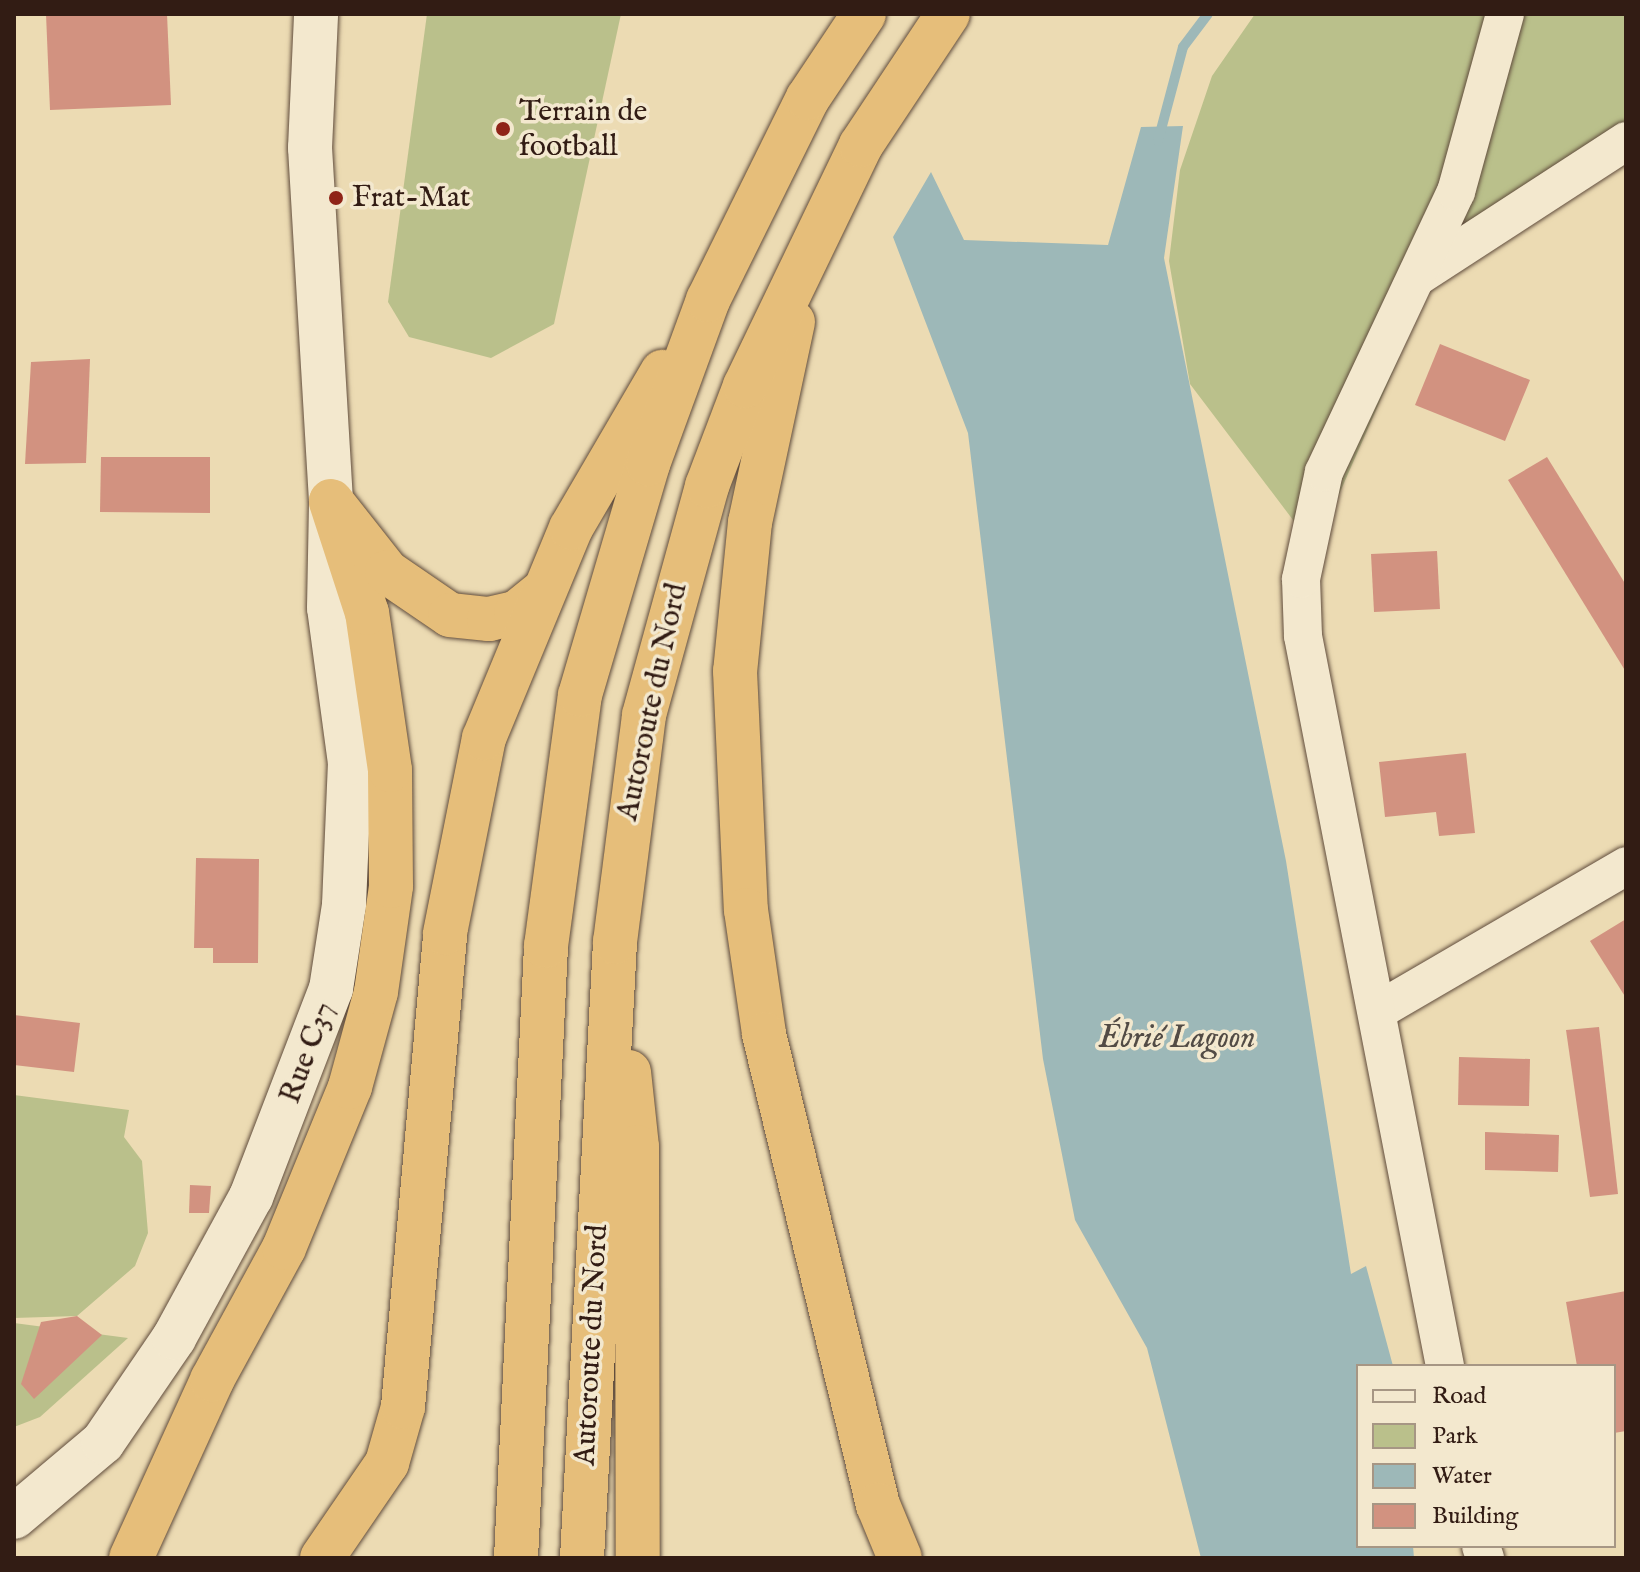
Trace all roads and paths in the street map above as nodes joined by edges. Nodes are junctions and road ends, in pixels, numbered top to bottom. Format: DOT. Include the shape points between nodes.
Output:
graph roads {
  1 [pos="316,14"];
  2 [pos="864,14"];
  3 [pos="948,14"];
  4 [pos="1505,14"];
  5 [pos="1626,141"];
  6 [pos="809,246"];
  7 [pos="1420,275"];
  8 [pos="708,300"];
  9 [pos="331,501"];
  10 [pos="542,592"];
  11 [pos="1626,866"];
  12 [pos="615,942"];
  13 [pos="1379,1010"];
  14 [pos="1445,1364"];
  15 [pos="14,1517"];
  16 [pos="131,1558"];
  17 [pos="322,1558"];
  18 [pos="516,1558"];
  19 [pos="582,1558"];
  20 [pos="638,1558"];
  21 [pos="900,1558"];
  1 -- 9 [label="street, Rue C37" via="310,148"];
  2 -- 8 [label="highway" via="808,98"];
  3 -- 6 [label="highway, Autoroute du Nord" via="861,145"];
  4 -- 7 [label="street" via="1480,121"];
  5 -- 7 [label="street"];
  6 -- 12 [label="highway, Autoroute du Nord" via="745,386 674,596 644,715"];
  6 -- 21 [label="highway" via="750,522 735,671 738,798 764,1034 878,1505"];
  7 -- 13 [label="street" via="1324,472 1301,579 1303,636"];
  8 -- 10 [label="highway" via="613,451"];
  8 -- 18 [label="highway" via="612,578 580,695 561,813 546,946"];
  9 -- 10 [label="highway" via="387,572 450,615 516,613"];
  9 -- 15 [label="street, Rue C37" via="329,608 350,763 344,905 331,989 251,1197 174,1338 103,1442"];
  9 -- 16 [label="highway" via="382,688 391,886 376,992 350,1087 284,1248 212,1380"];
  10 -- 17 [label="highway" via="501,687 463,816 444,948 403,1407 387,1463"];
  11 -- 13 [label="street"];
  12 -- 19 [label="highway, Autoroute du Nord"];
  12 -- 20 [label="highway" via="637,1147"];
  13 -- 14 [label="street"];
}
